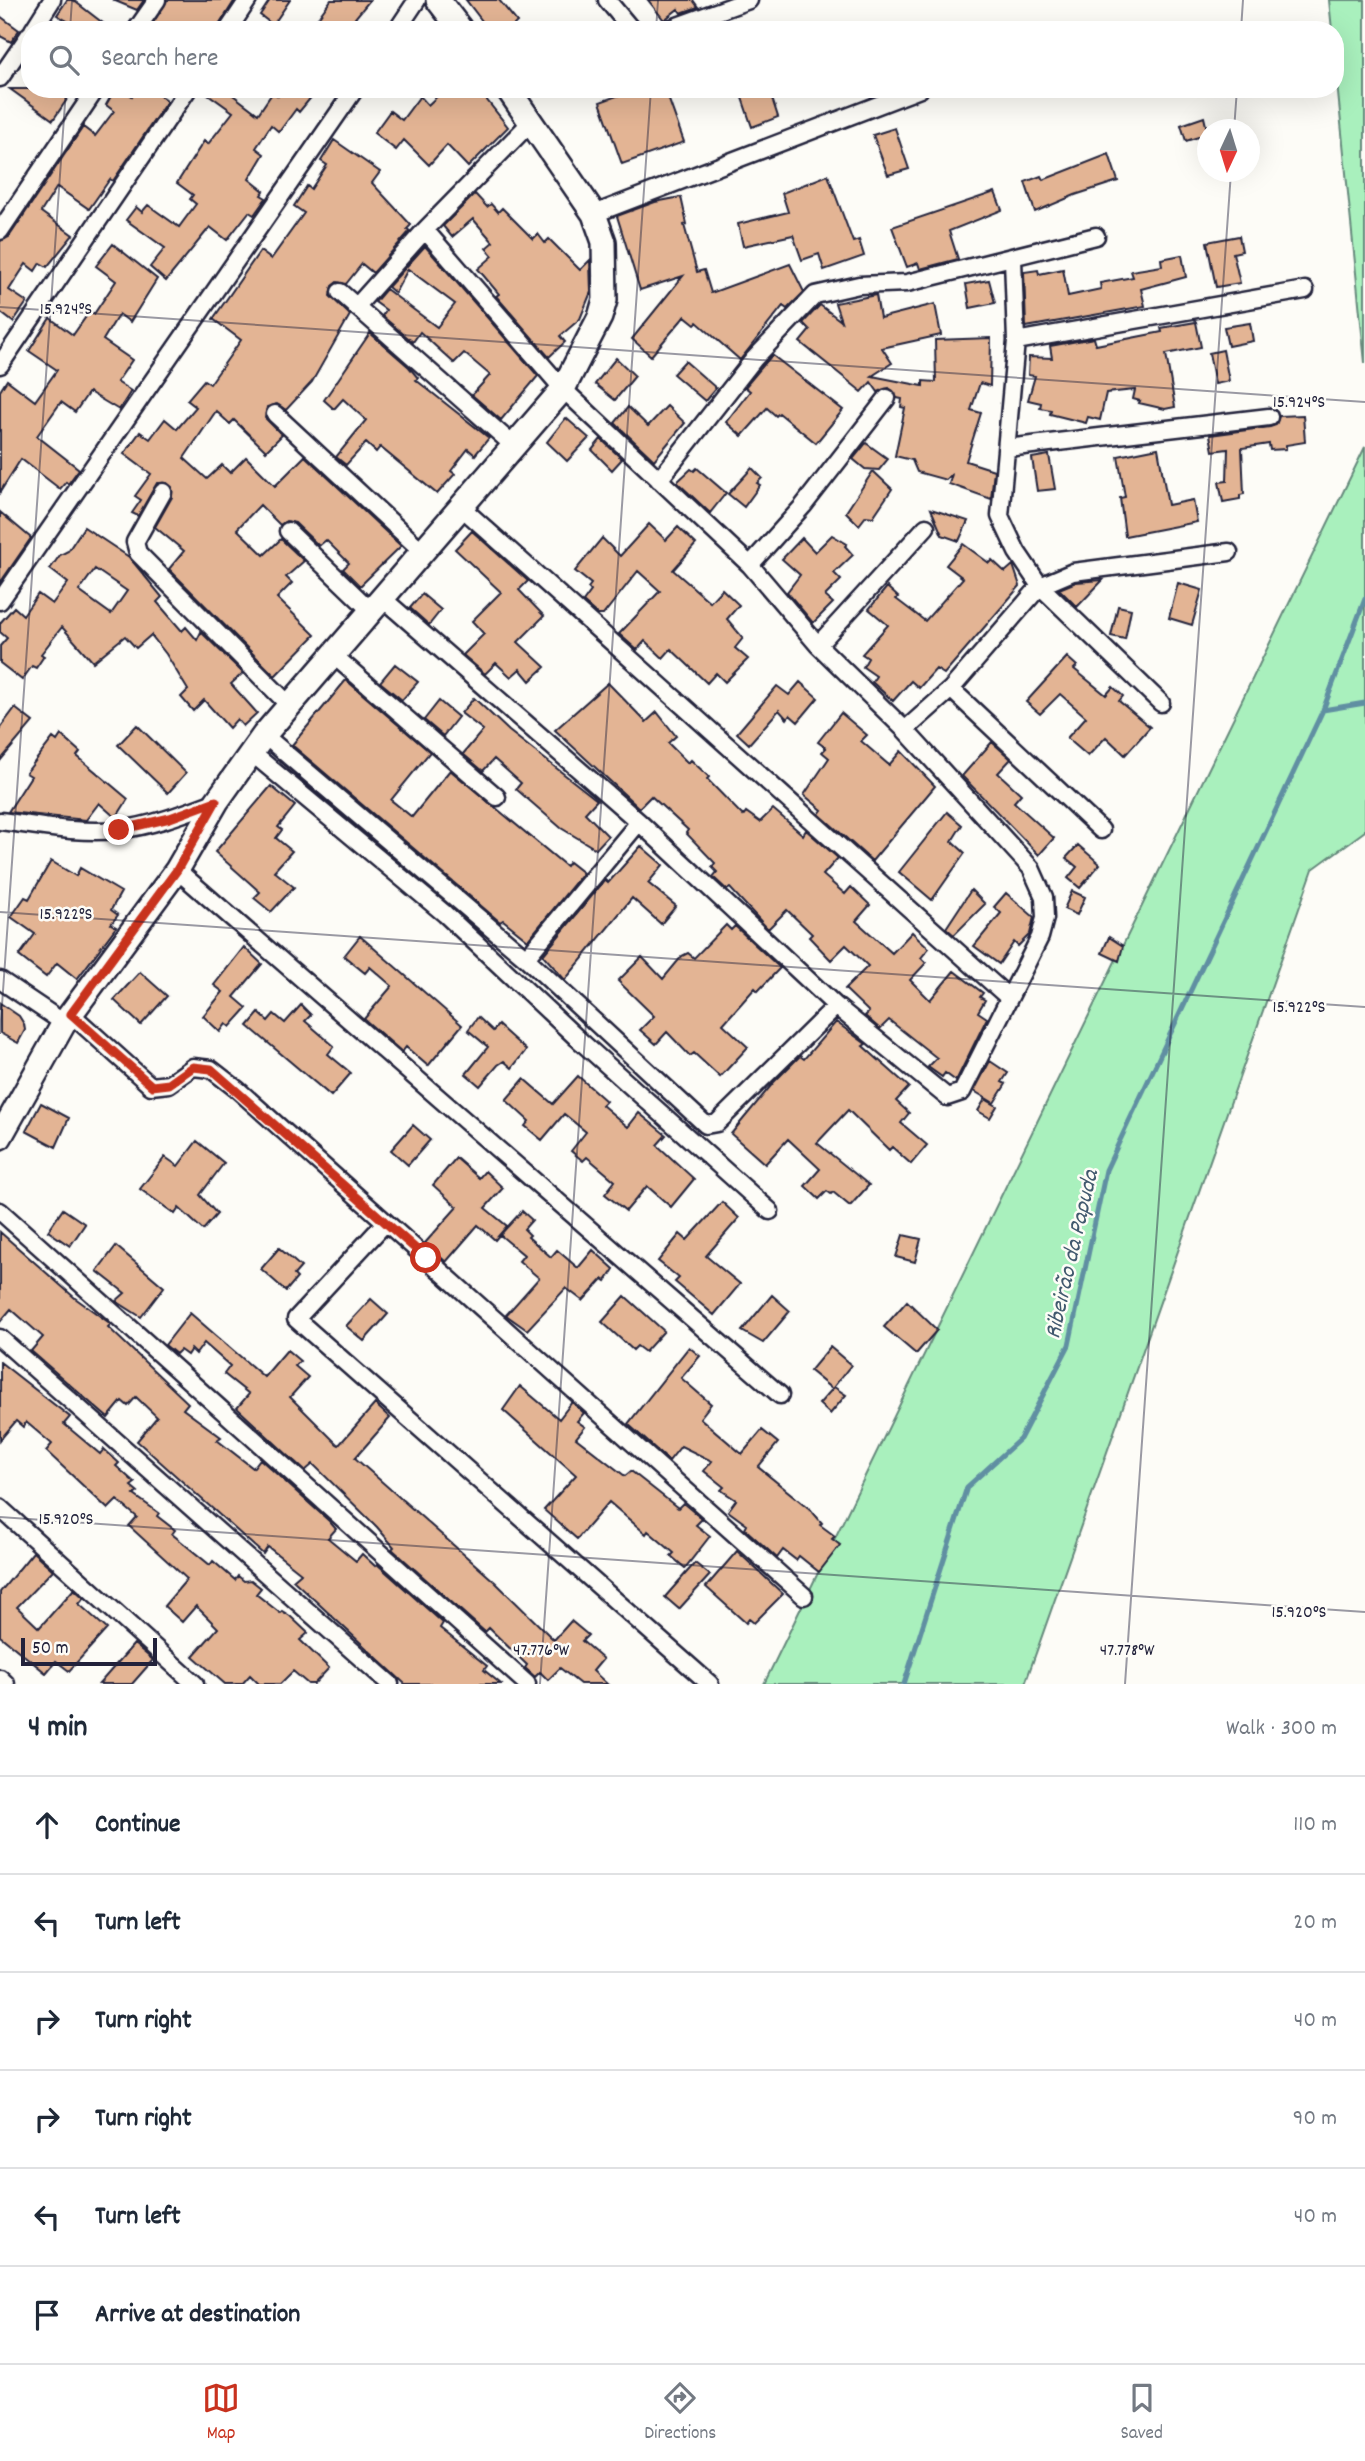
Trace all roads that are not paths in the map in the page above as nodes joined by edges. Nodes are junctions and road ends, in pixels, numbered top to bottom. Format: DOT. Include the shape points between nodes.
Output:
graph roads {
  1 [pos="52,0"];
  2 [pos="157,0"];
  3 [pos="248,0"];
  4 [pos="417,0"];
  5 [pos="438,0"];
  6 [pos="607,0"];
  7 [pos="749,0"];
  8 [pos="38,21"];
  9 [pos="142,21"];
  10 [pos="234,21"];
  11 [pos="403,21"];
  12 [pos="454,21"];
  13 [pos="624,21"];
  14 [pos="691,21"];
  15 [pos="21,47"];
  16 [pos="0,78"];
  17 [pos="90,98"];
  18 [pos="182,98"];
  19 [pos="349,98"];
  20 [pos="516,98"];
  21 [pos="897,98"];
  22 [pos="530,122"];
  23 [pos="594,214"];
  24 [pos="425,230"];
  25 [pos="0,231"];
  26 [pos="1096,236"];
  27 [pos="1013,259"];
  28 [pos="1305,290"];
  29 [pos="340,292"];
  30 [pos="356,307"];
  31 [pos="1016,341"];
  32 [pos="0,365"];
  33 [pos="563,390"];
  34 [pos="887,398"];
  35 [pos="275,414"];
  36 [pos="1269,417"];
  37 [pos="513,445"];
  38 [pos="1007,448"];
  39 [pos="659,480"];
  40 [pos="163,492"];
  41 [pos="460,506"];
  42 [pos="926,527"];
  43 [pos="288,531"];
  44 [pos="422,551"];
  45 [pos="1228,552"];
  46 [pos="750,565"];
  47 [pos="1040,586"];
  48 [pos="0,601"];
  49 [pos="375,603"];
  50 [pos="818,645"];
  51 [pos="332,654"];
  52 [pos="951,690"];
  53 [pos="1161,703"];
  54 [pos="289,705"];
  55 [pos="905,730"];
  56 [pos="258,744"];
  57 [pos="497,797"];
  58 [pos="216,801"];
  59 [pos="0,821"];
  60 [pos="639,822"];
  61 [pos="1101,830"];
  62 [pos="177,870"];
  63 [pos="526,958"];
  64 [pos="0,980"];
  65 [pos="1008,997"];
  66 [pos="836,1006"];
  67 [pos="68,1019"];
  68 [pos="0,1137"];
  69 [pos="0,1211"];
  70 [pos="770,1211"];
  71 [pos="386,1223"];
  72 [pos="0,1338"];
  73 [pos="780,1395"];
  74 [pos="0,1508"];
  75 [pos="804,1595"];
  76 [pos="0,1678"];
  77 [pos="6,1684"];
  78 [pos="195,1684"];
  79 [pos="390,1684"];
  80 [pos="527,1684"];
  81 [pos="710,1684"];
  1 -- 8 [label="street"];
  2 -- 9 [label="street"];
  3 -- 10 [label="street"];
  4 -- 11 [label="street"];
  5 -- 12 [label="street"];
  6 -- 13 [label="street"];
  7 -- 14 [label="street"];
  15 -- 16 [label="street"];
  17 -- 25 [label="street"];
  18 -- 32 [label="street"];
  19 -- 48 [label="street"];
  20 -- 22 [label="street"];
  21 -- 23 [label="street"];
  22 -- 23 [label="street"];
  22 -- 24 [label="street"];
  23 -- 33 [label="street" via="606,260 605,300"];
  24 -- 30 [label="street"];
  24 -- 33 [label="street"];
  26 -- 27 [label="street"];
  27 -- 31 [label="street"];
  27 -- 39 [label="street" via="907,283 859,285 815,295 754,359"];
  28 -- 31 [label="street"];
  29 -- 30 [label="street"];
  30 -- 37 [label="street"];
  31 -- 38 [label="street"];
  33 -- 37 [label="street"];
  33 -- 39 [label="street"];
  34 -- 46 [label="street" via="803,506"];
  35 -- 44 [label="street"];
  36 -- 38 [label="street"];
  37 -- 41 [label="street"];
  38 -- 47 [label="street" via="1000,516"];
  39 -- 46 [label="street"];
  40 -- 54 [label="street" via="135,542 138,553"];
  41 -- 44 [label="street"];
  41 -- 65 [label="street"];
  42 -- 50 [label="street"];
  43 -- 49 [label="street"];
  44 -- 49 [label="street"];
  45 -- 47 [label="street" via="1073,572"];
  46 -- 50 [label="street"];
  47 -- 52 [label="street"];
  47 -- 53 [label="street"];
  49 -- 51 [label="street"];
  49 -- 60 [label="street"];
  50 -- 55 [label="street"];
  51 -- 54 [label="street"];
  51 -- 57 [label="street"];
  52 -- 55 [label="street"];
  52 -- 61 [label="street"];
  54 -- 56 [label="street"];
  55 -- 65 [label="street" via="1031,868 1044,897 1040,937"];
  56 -- 58 [label="street"];
  56 -- 63 [label="street"];
  56 -- 70 [label="street"];
  58 -- 59 [label="street" via="119,830 70,830"];
  58 -- 62 [label="street"];
  60 -- 63 [label="street"];
  60 -- 66 [label="street"];
  62 -- 67 [label="street"];
  62 -- 73 [label="street"];
  63 -- 66 [label="street" via="706,1125 717,1123"];
  64 -- 67 [label="street"];
  65 -- 66 [label="street" via="970,1079 954,1097 947,1097"];
  67 -- 68 [label="street"];
  67 -- 71 [label="street" via="152,1086 169,1084 193,1067 211,1069"];
  69 -- 80 [label="street"];
  71 -- 75 [label="street"];
  71 -- 81 [label="street" via="296,1319"];
  72 -- 79 [label="street"];
  74 -- 78 [label="street"];
  76 -- 77 [label="street"];
}
